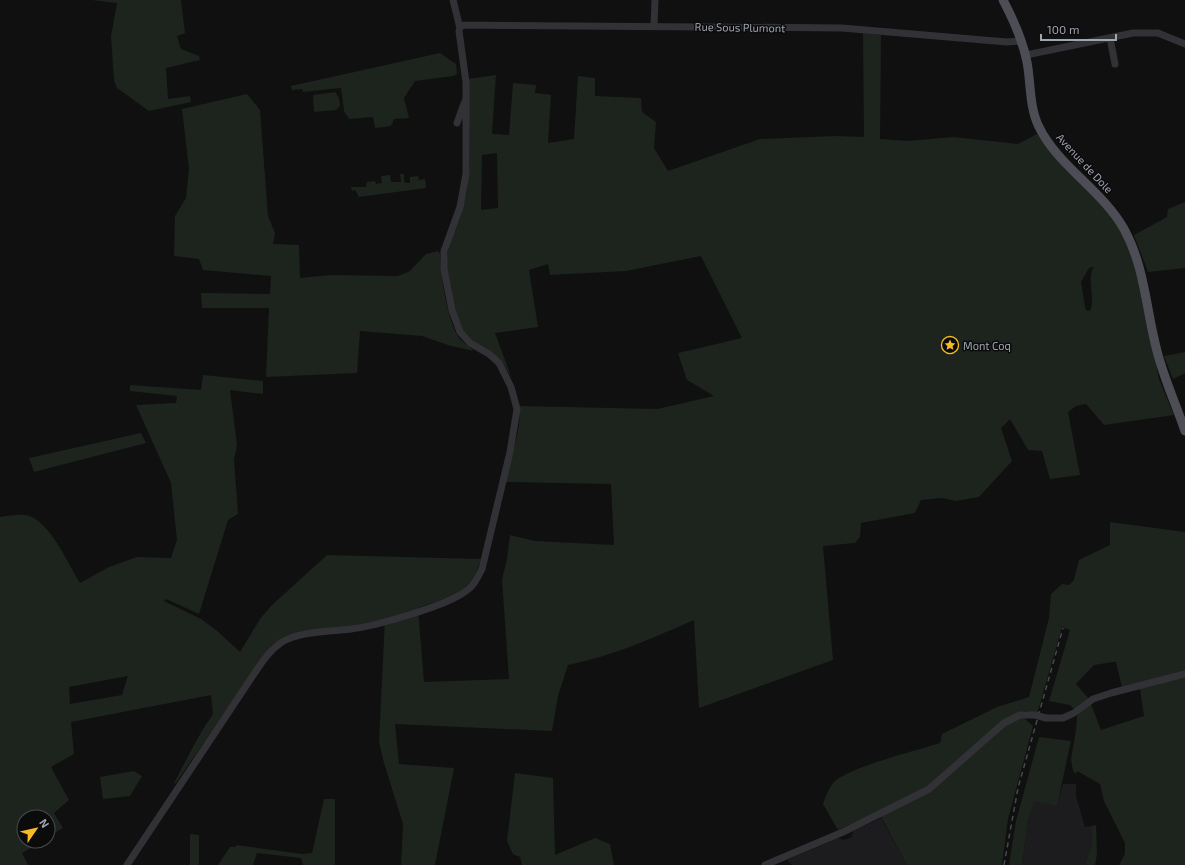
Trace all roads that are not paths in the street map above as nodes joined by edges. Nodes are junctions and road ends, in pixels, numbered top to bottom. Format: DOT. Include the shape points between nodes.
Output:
graph roads {
  1 [pos="453,0"];
  2 [pos="655,0"];
  3 [pos="1003,0"];
  4 [pos="459,25"];
  5 [pos="654,26"];
  6 [pos="1110,38"];
  7 [pos="1021,41"];
  8 [pos="1185,44"];
  9 [pos="1026,55"];
  10 [pos="1115,64"];
  11 [pos="466,98"];
  12 [pos="458,123"];
  13 [pos="1185,431"];
  14 [pos="1185,674"];
  15 [pos="126,865"];
  16 [pos="765,865"];
  1 -- 4 [label="street"];
  2 -- 5 [label="street"];
  3 -- 7 [label="main road, Avenue de Dole"];
  4 -- 5 [label="street, Rue Sous Plumont"];
  4 -- 11 [label="street"];
  5 -- 7 [label="street, Rue Sous Plumont" via="842,28 1007,42"];
  6 -- 8 [label="street" via="1133,33 1158,33"];
  6 -- 9 [label="street"];
  6 -- 10 [label="street"];
  7 -- 9 [label="main road, Avenue de Dole"];
  9 -- 13 [label="main road, Avenue de Dole" via="1034,110 1041,131 1052,147 1100,196 1130,239 1141,269 1162,368"];
  11 -- 12 [label="street"];
  11 -- 15 [label="street" via="465,186 444,251 444,269 452,310 460,332 470,343 499,363 511,387 517,409 510,452 482,569 473,585 446,602 367,626 297,636 277,646 256,671"];
  14 -- 16 [label="street, bridge" via="1093,699 1063,718 1025,714 1015,716 929,789 843,832"];
}
